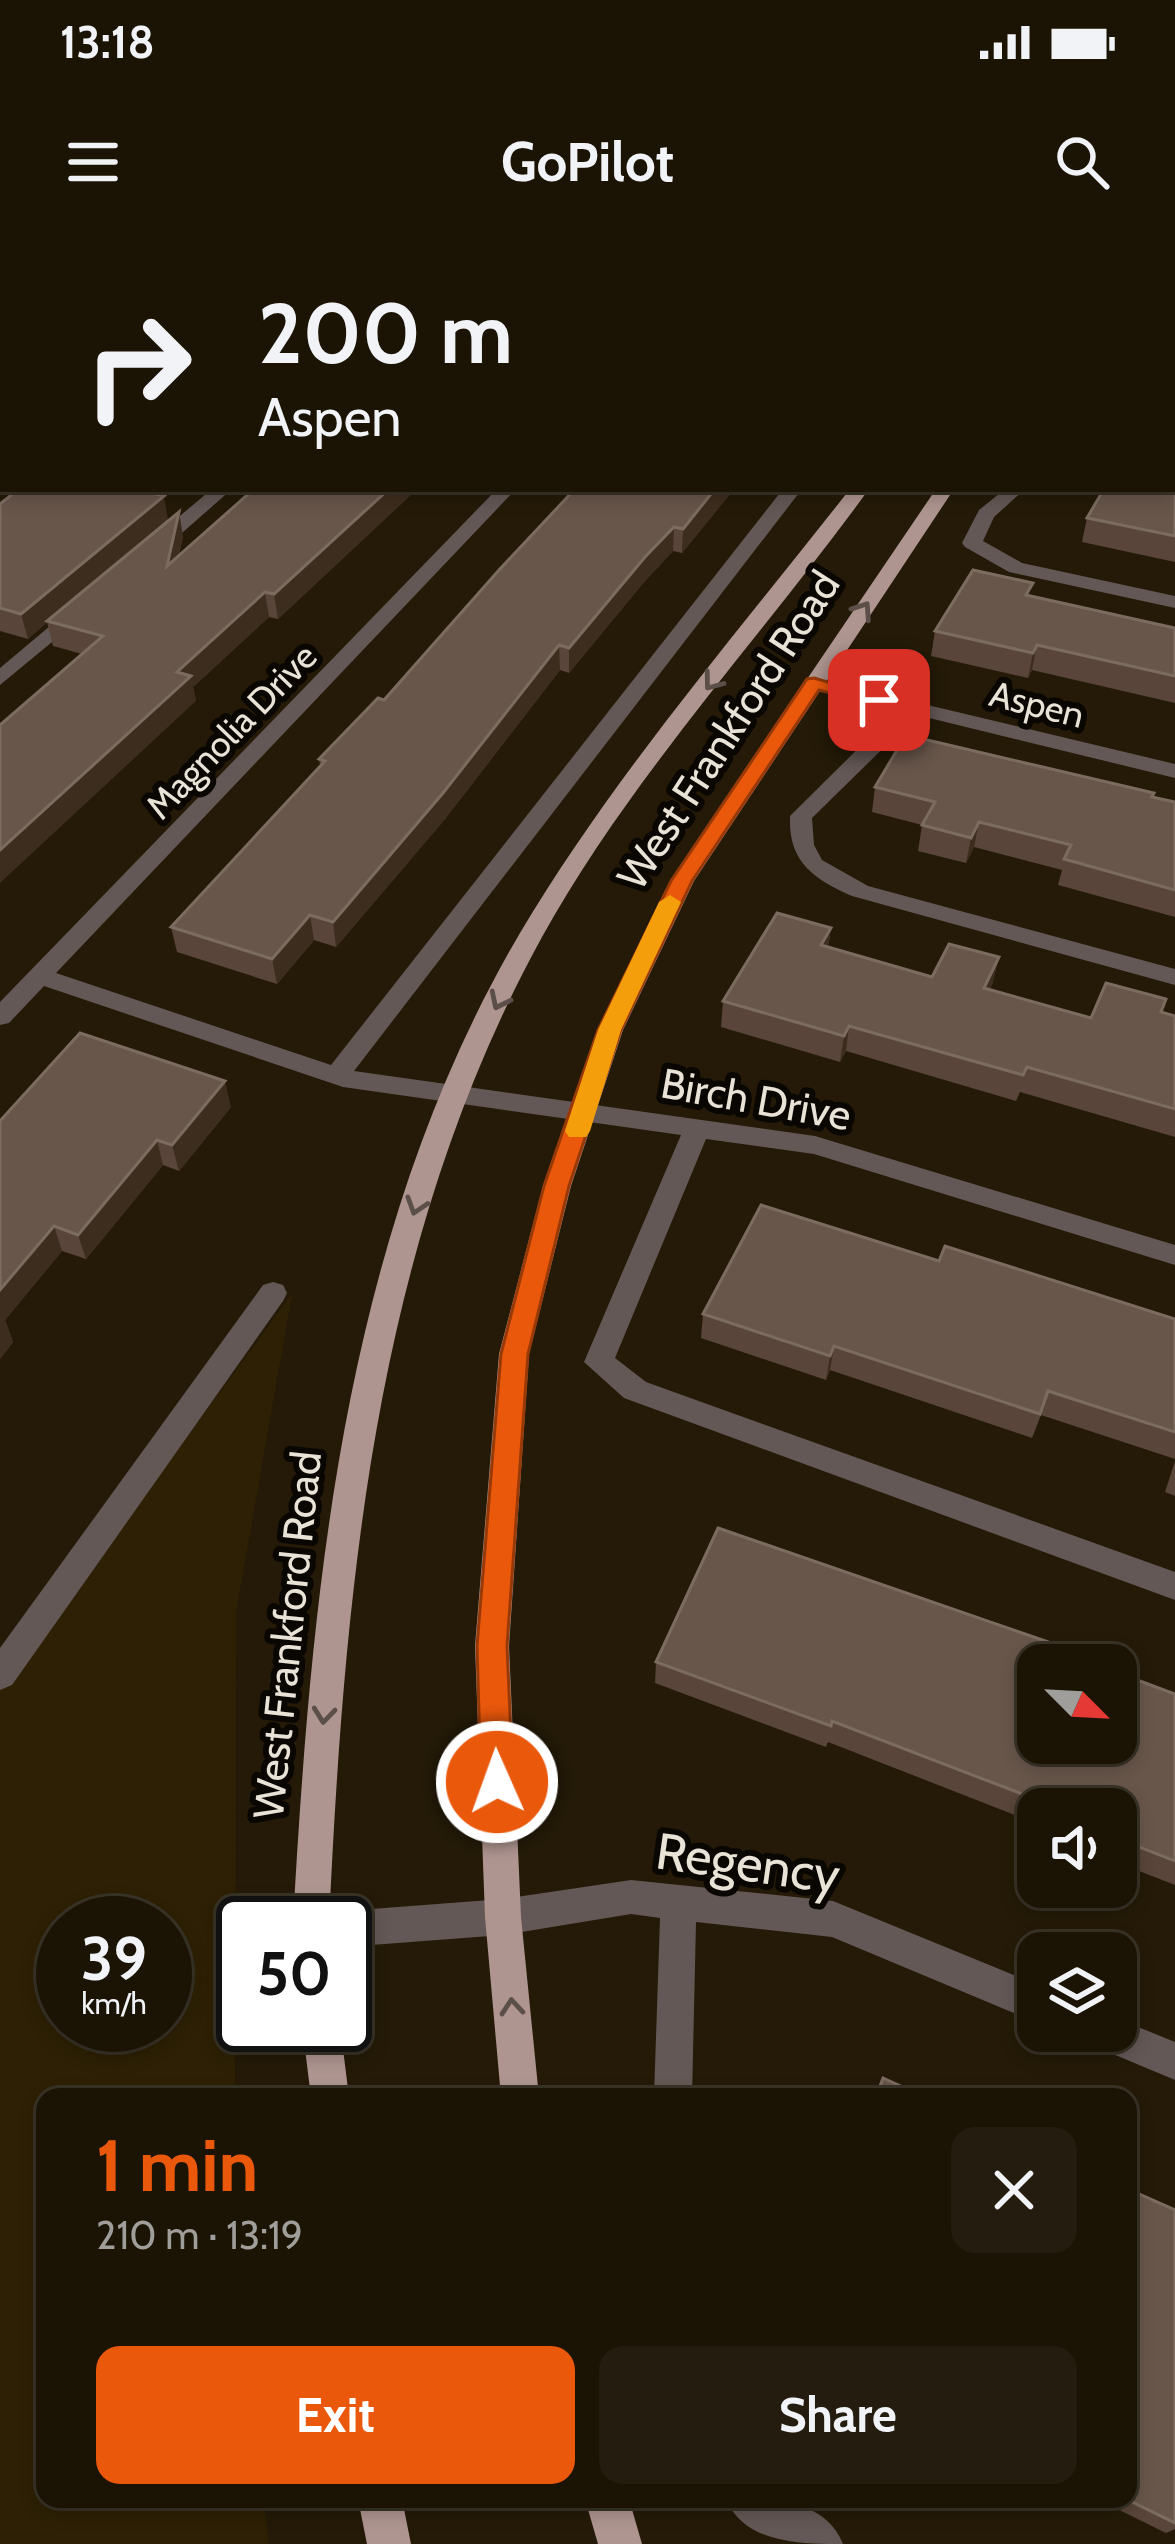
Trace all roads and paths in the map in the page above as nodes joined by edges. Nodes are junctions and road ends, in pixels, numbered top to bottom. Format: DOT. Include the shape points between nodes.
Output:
graph roads {
  1 [pos="219,492"];
  2 [pos="504,492"];
  3 [pos="792,492"];
  4 [pos="858,492"];
  5 [pos="943,492"];
  6 [pos="1012,492"];
  7 [pos="136,563"];
  8 [pos="100,593"];
  9 [pos="1175,602"];
  10 [pos="0,679"];
  11 [pos="814,683"];
  12 [pos="912,708"];
  13 [pos="1175,771"];
  14 [pos="39,976"];
  15 [pos="1175,977"];
  16 [pos="0,1017"];
  17 [pos="337,1076"];
  18 [pos="453,1095"];
  19 [pos="584,1114"];
  20 [pos="697,1129"];
  21 [pos="1175,1255"];
  22 [pos="273,1293"];
  23 [pos="1175,1586"];
  24 [pos="0,1675"];
  25 [pos="312,1896"];
  26 [pos="679,1903"];
  27 [pos="503,1917"];
  28 [pos="372,1927"];
  29 [pos="1017,1995"];
  30 [pos="1137,2045"];
  31 [pos="325,2052"];
  32 [pos="1175,2061"];
  33 [pos="329,2088"];
  34 [pos="519,2088"];
  35 [pos="673,2088"];
  36 [pos="382,2508"];
  37 [pos="610,2508"];
  38 [pos="763,2508"];
  39 [pos="389,2544"];
  40 [pos="620,2544"];
  41 [pos="821,2544"];
  1 -- 7 [label="street"];
  2 -- 14 [label="street, Magnolia Drive"];
  3 -- 17 [label="street"];
  4 -- 18 [label="main road, West Frankford Road, one-way" via="581,858 530,938"];
  11 -- 5 [label="main road, West Frankford Road, one-way"];
  6 -- 9 [label="street" via="986,514 972,543 1016,568"];
  8 -- 10 [label="street"];
  11 -- 12 [label="street, Aspen"];
  11 -- 19 [label="main road, West Frankford Road" via="672,898 610,1030"];
  12 -- 13 [label="street, Aspen"];
  12 -- 15 [label="street" via="801,816 798,838 817,872 860,891"];
  14 -- 16 [label="street, Magnolia Drive"];
  14 -- 17 [label="street, Birch Drive"];
  17 -- 18 [label="street, Birch Drive"];
  18 -- 19 [label="street, Birch Drive"];
  18 -- 25 [label="main road, West Frankford Road, one-way" via="398,1259 354,1436 316,1784"];
  19 -- 20 [label="street, Birch Drive"];
  19 -- 27 [label="main road, West Frankford Road" via="514,1354 492,1646"];
  20 -- 21 [label="street, Birch Drive" via="815,1145"];
  20 -- 23 [label="street" via="599,1362 635,1390"];
  22 -- 24 [label="street"];
  26 -- 27 [label="street, Regency" via="632,1897"];
  26 -- 29 [label="street, Regency" via="833,1919"];
  26 -- 35 [label="street"];
  27 -- 28 [label="street, Regency"];
  34 -- 27 [label="main road, West Frankford Road, one-way"];
  30 -- 32 [label="street"];
  31 -- 33 [label="main road"];
  36 -- 39 [label="main road"];
  37 -- 40 [label="main road"];
  38 -- 41 [label="street"];
}
